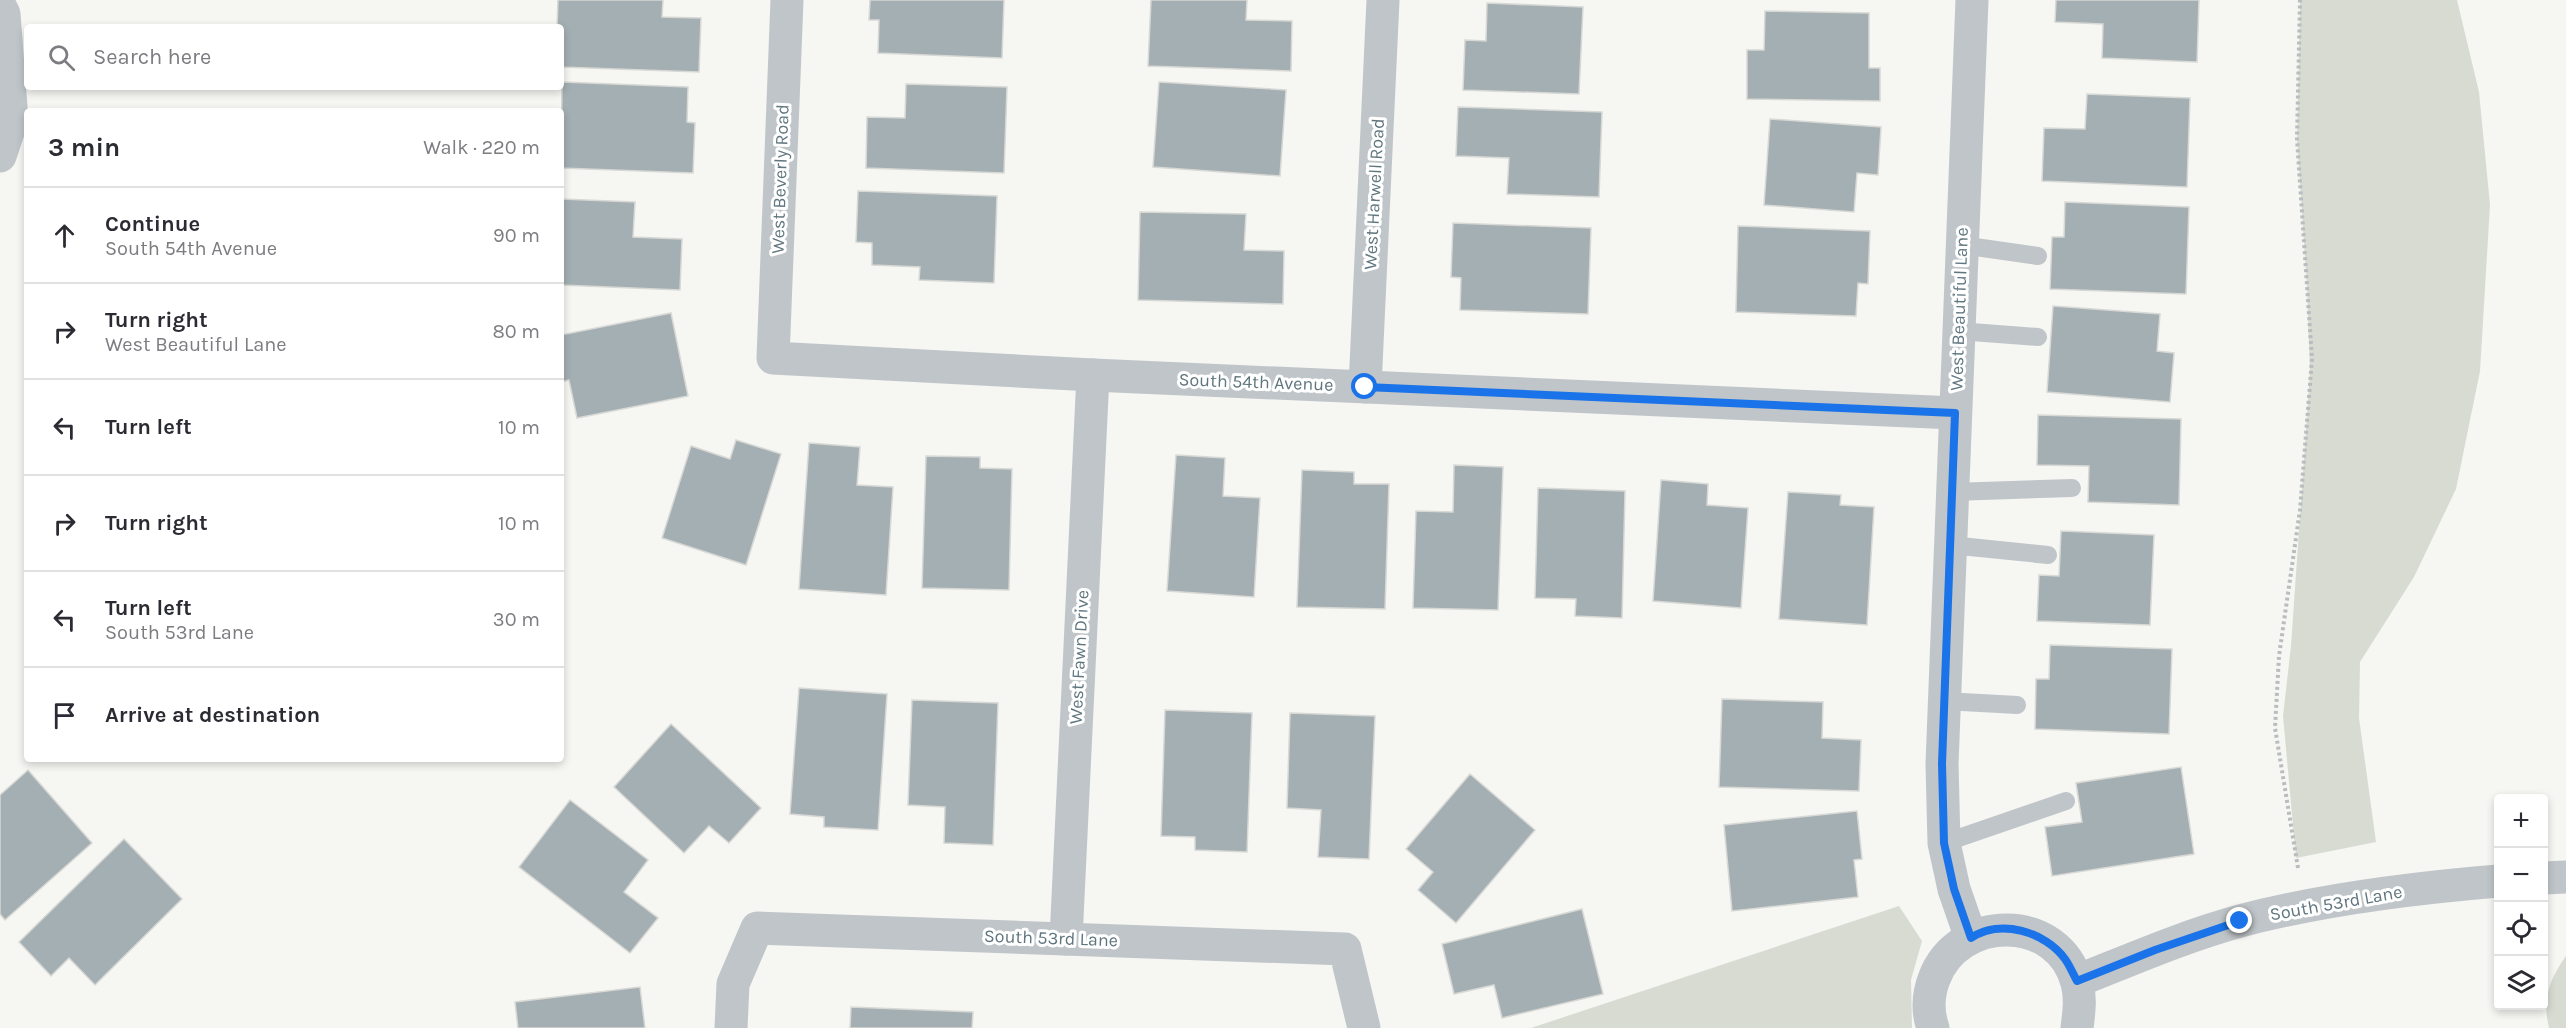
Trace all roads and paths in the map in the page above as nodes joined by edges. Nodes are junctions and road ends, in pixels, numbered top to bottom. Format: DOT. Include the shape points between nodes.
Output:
graph roads {
  1 [pos="787,0"];
  2 [pos="1383,0"];
  3 [pos="1972,0"];
  4 [pos="2300,0"];
  5 [pos="0,6"];
  6 [pos="0,156"];
  7 [pos="1961,245"];
  8 [pos="2038,256"];
  9 [pos="1958,332"];
  10 [pos="2038,337"];
  11 [pos="772,358"];
  12 [pos="1093,375"];
  13 [pos="1365,387"];
  14 [pos="1955,413"];
  15 [pos="2073,488"];
  16 [pos="1952,492"];
  17 [pos="1950,545"];
  18 [pos="2048,555"];
  19 [pos="1944,701"];
  20 [pos="2017,705"];
  21 [pos="2066,801"];
  22 [pos="1944,843"];
  23 [pos="2566,877"];
  24 [pos="2548,878"];
  25 [pos="2494,881"];
  26 [pos="2306,907"];
  27 [pos="1971,938"];
  28 [pos="1066,939"];
  29 [pos="2077,981"];
  30 [pos="731,1028"];
  31 [pos="1365,1028"];
  32 [pos="1933,1028"];
  33 [pos="2077,1028"];
  1 -- 11 [label="street, West Beverly Road"];
  2 -- 13 [label="street, West Harwell Road"];
  3 -- 7 [label="street, West Beautiful Lane"];
  4 -- 26 [label="path" via="2297,139 2312,359 2300,510 2279,656 2275,728"];
  5 -- 6 [label="street" via="4,14 12,120"];
  7 -- 8 [label="lane"];
  7 -- 9 [label="street, West Beautiful Lane"];
  9 -- 10 [label="lane"];
  9 -- 14 [label="street, West Beautiful Lane"];
  11 -- 12 [label="street, South 54th Avenue"];
  12 -- 13 [label="street, South 54th Avenue"];
  12 -- 28 [label="street, West Fawn Drive"];
  13 -- 14 [label="street, South 54th Avenue"];
  14 -- 16 [label="street, West Beautiful Lane"];
  15 -- 16 [label="lane"];
  16 -- 17 [label="street, West Beautiful Lane"];
  17 -- 18 [label="lane"];
  17 -- 19 [label="street, West Beautiful Lane"];
  19 -- 20 [label="lane"];
  19 -- 22 [label="street, West Beautiful Lane"];
  21 -- 22 [label="lane"];
  22 -- 27 [label="street, West Beautiful Lane"];
  23 -- 24 [label="street"];
  25 -- 26 [label="street, South 53rd Lane"];
  26 -- 29 [label="street, South 53rd Lane" via="2240,921"];
  27 -- 29 [label="street" via="2000,929 2024,931 2047,942 2065,959"];
  27 -- 32 [label="street" via="1955,947 1938,967 1930,991 1929,1017"];
  28 -- 30 [label="street, South 53rd Lane" via="757,928 733,984"];
  28 -- 31 [label="street, South 53rd Lane" via="1345,949"];
  29 -- 33 [label="street"];
}
